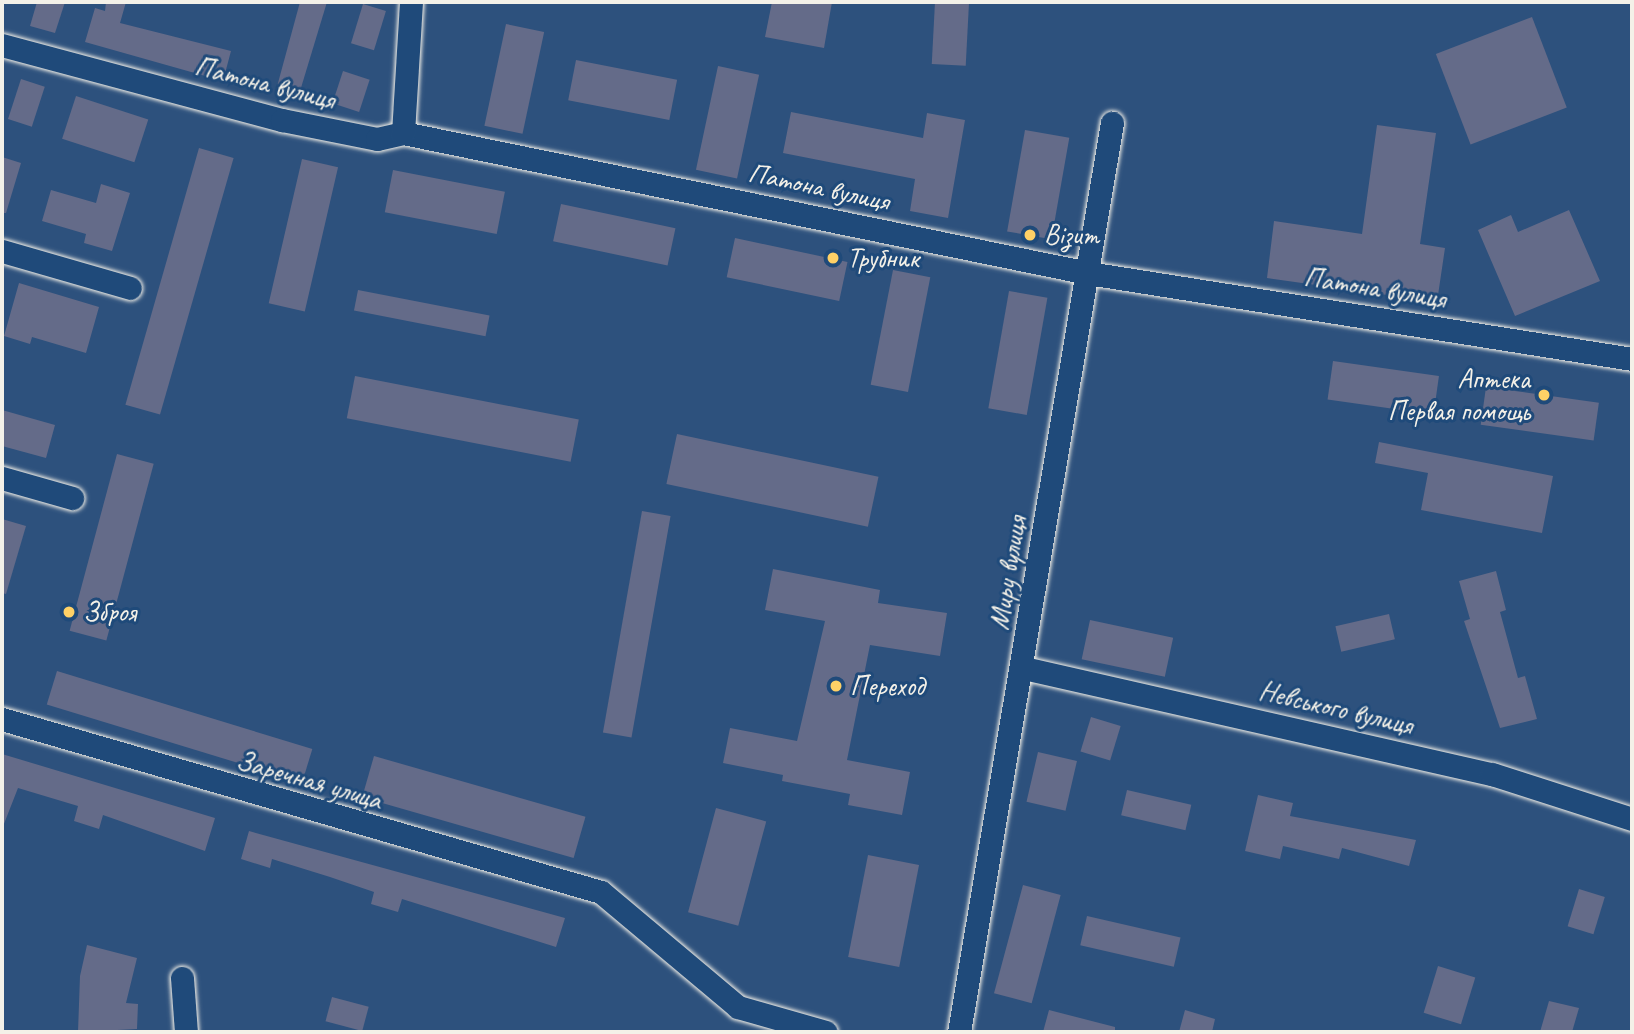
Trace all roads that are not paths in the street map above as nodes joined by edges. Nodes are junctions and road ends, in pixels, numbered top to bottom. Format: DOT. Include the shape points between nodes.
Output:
graph roads {
  1 [pos="411,2"];
  2 [pos="2,44"];
  3 [pos="1112,123"];
  4 [pos="403,133"];
  5 [pos="2,251"];
  6 [pos="1088,273"];
  7 [pos="130,288"];
  8 [pos="1632,359"];
  9 [pos="2,478"];
  10 [pos="72,499"];
  11 [pos="1024,668"];
  12 [pos="2,719"];
  13 [pos="1632,819"];
  14 [pos="182,978"];
  15 [pos="186,1032"];
  16 [pos="826,1032"];
  17 [pos="959,1032"];
  1 -- 4 [label="street"];
  2 -- 4 [label="street, Патона вулиця" via="282,120 377,139"];
  3 -- 6 [label="street, Миру вулиця"];
  4 -- 6 [label="street, Патона вулиця"];
  5 -- 7 [label="street"];
  6 -- 8 [label="street, Патона вулиця"];
  6 -- 11 [label="street, Миру вулиця"];
  9 -- 10 [label="street"];
  11 -- 13 [label="street, Невського вулиця" via="1492,774"];
  11 -- 17 [label="street, Миру вулиця"];
  12 -- 16 [label="street, Заречная улица" via="601,892 738,1007"];
  14 -- 15 [label="street"];
}
